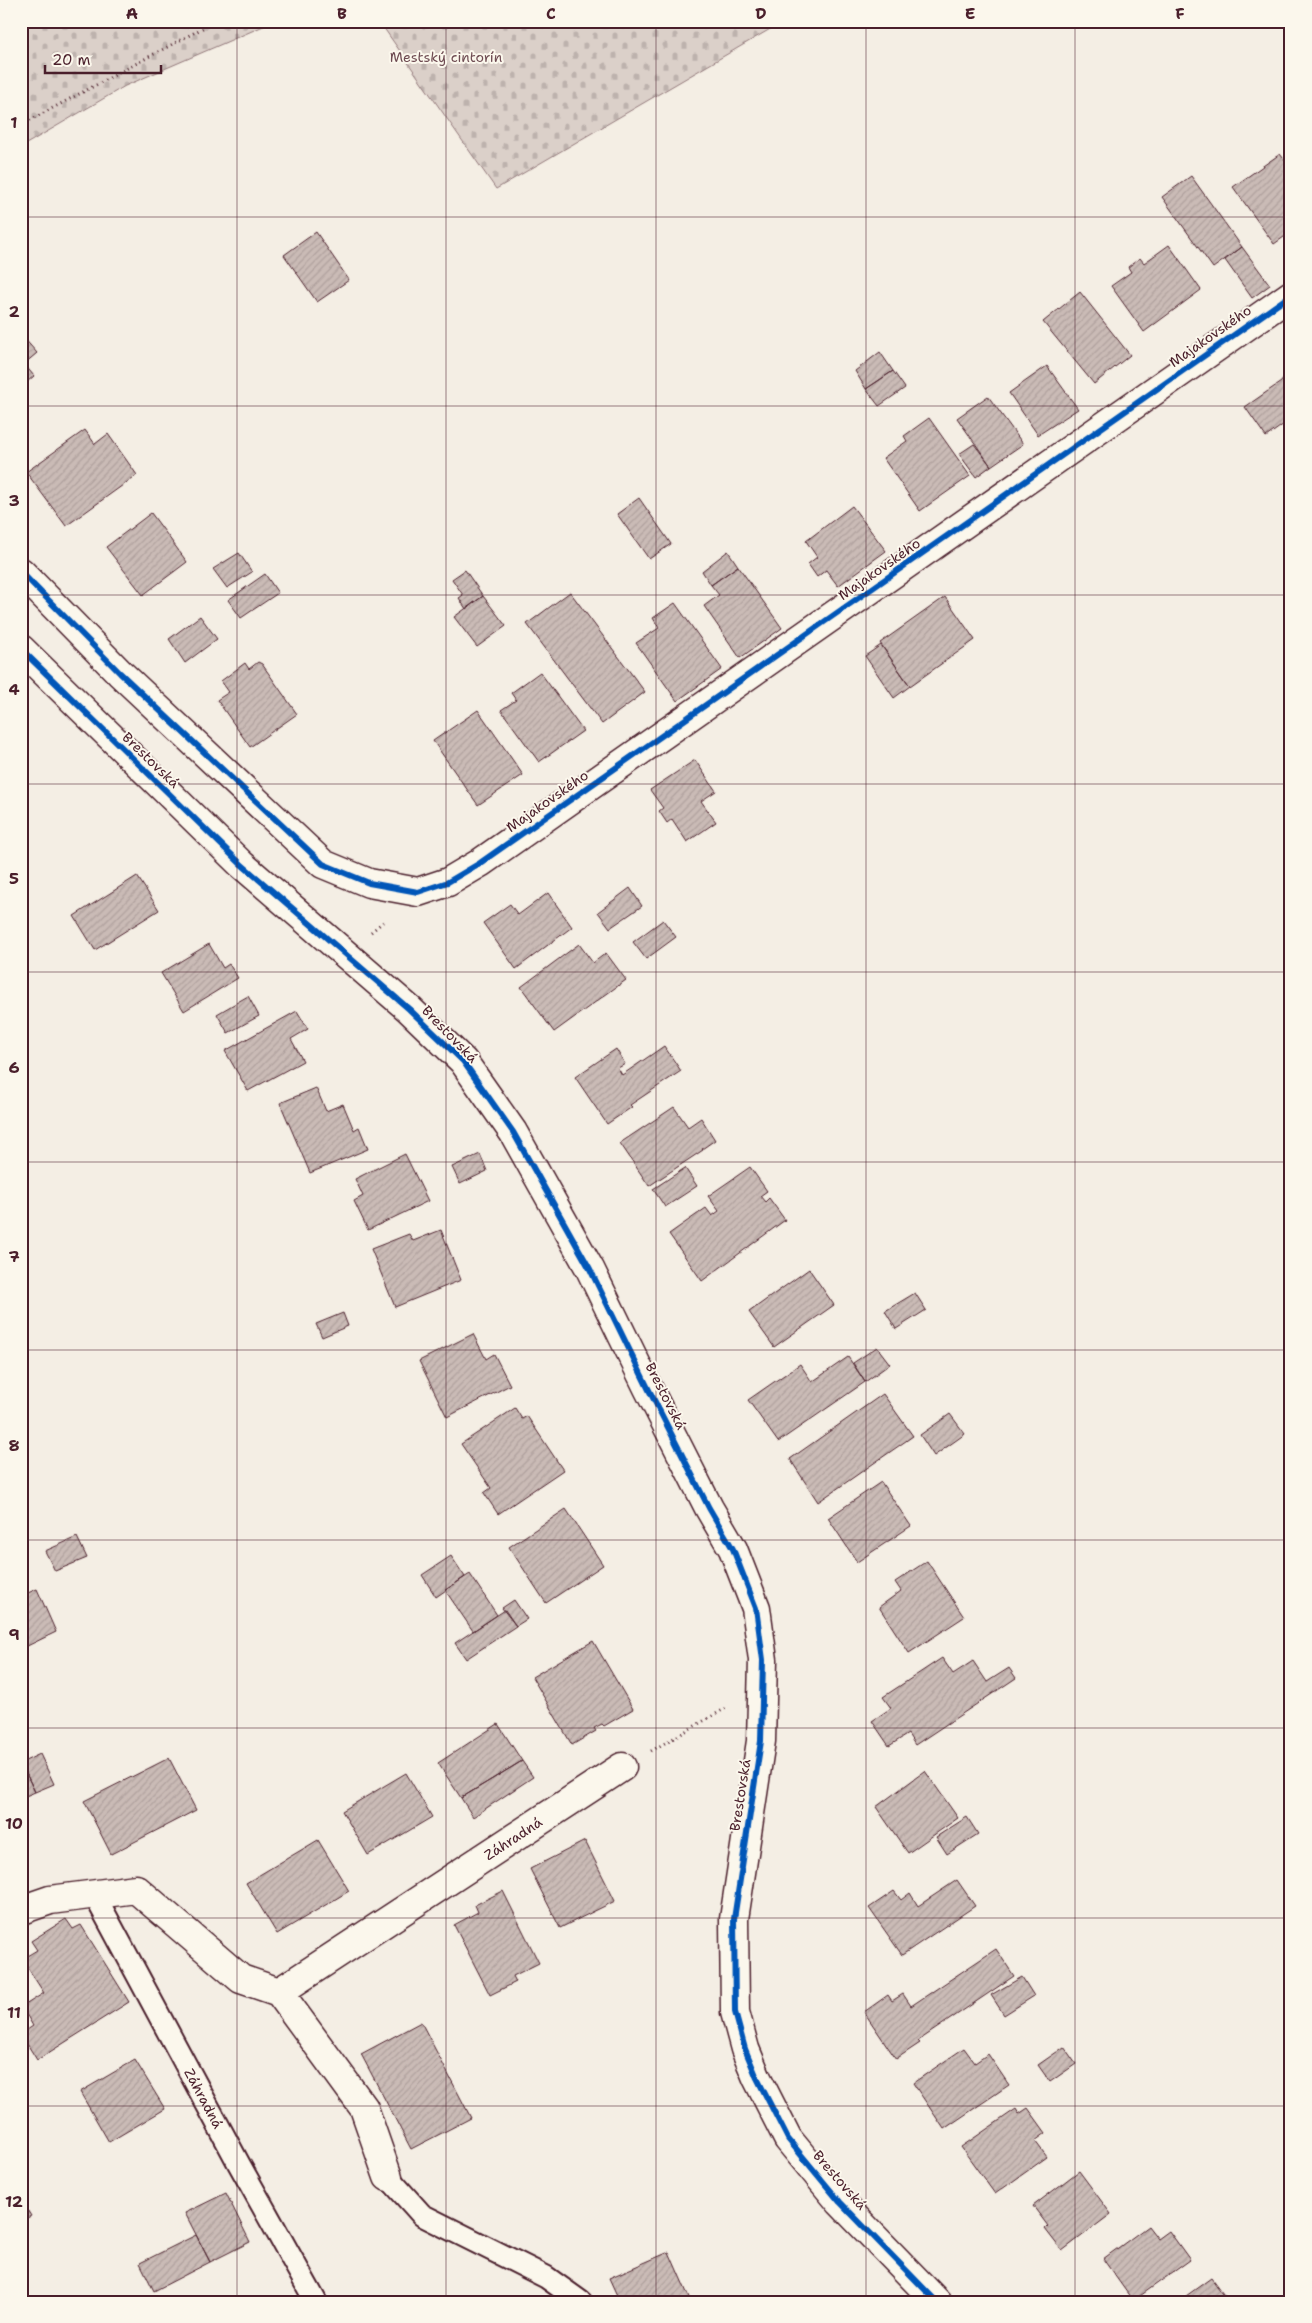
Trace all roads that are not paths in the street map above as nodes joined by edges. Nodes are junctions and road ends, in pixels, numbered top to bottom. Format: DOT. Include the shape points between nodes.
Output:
graph roads {
  1 [pos="1291,295"];
  2 [pos="21,572"];
  3 [pos="21,649"];
  4 [pos="622,1767"];
  5 [pos="94,1894"];
  6 [pos="21,1910"];
  7 [pos="279,1992"];
  8 [pos="388,2177"];
  9 [pos="316,2302"];
  10 [pos="581,2302"];
  11 [pos="937,2302"];
  1 -- 2 [label="street, Majakovského" via="480,863 448,882 418,892 369,883 323,864 120,673"];
  3 -- 11 [label="street, Brestovská" via="241,864 409,1009 463,1061 513,1132 590,1269 709,1508 733,1549 756,1608 763,1660 761,1741 734,1919 735,2012 745,2049 788,2139 840,2202"];
  4 -- 7 [label="street, Záhradná"];
  5 -- 6 [label="street" via="50,1900"];
  5 -- 7 [label="street" via="136,1889 240,1979"];
  5 -- 9 [label="lane, Záhradná"];
  7 -- 8 [label="street" via="364,2108"];
  8 -- 10 [label="lane" via="422,2215 546,2277"];
}
